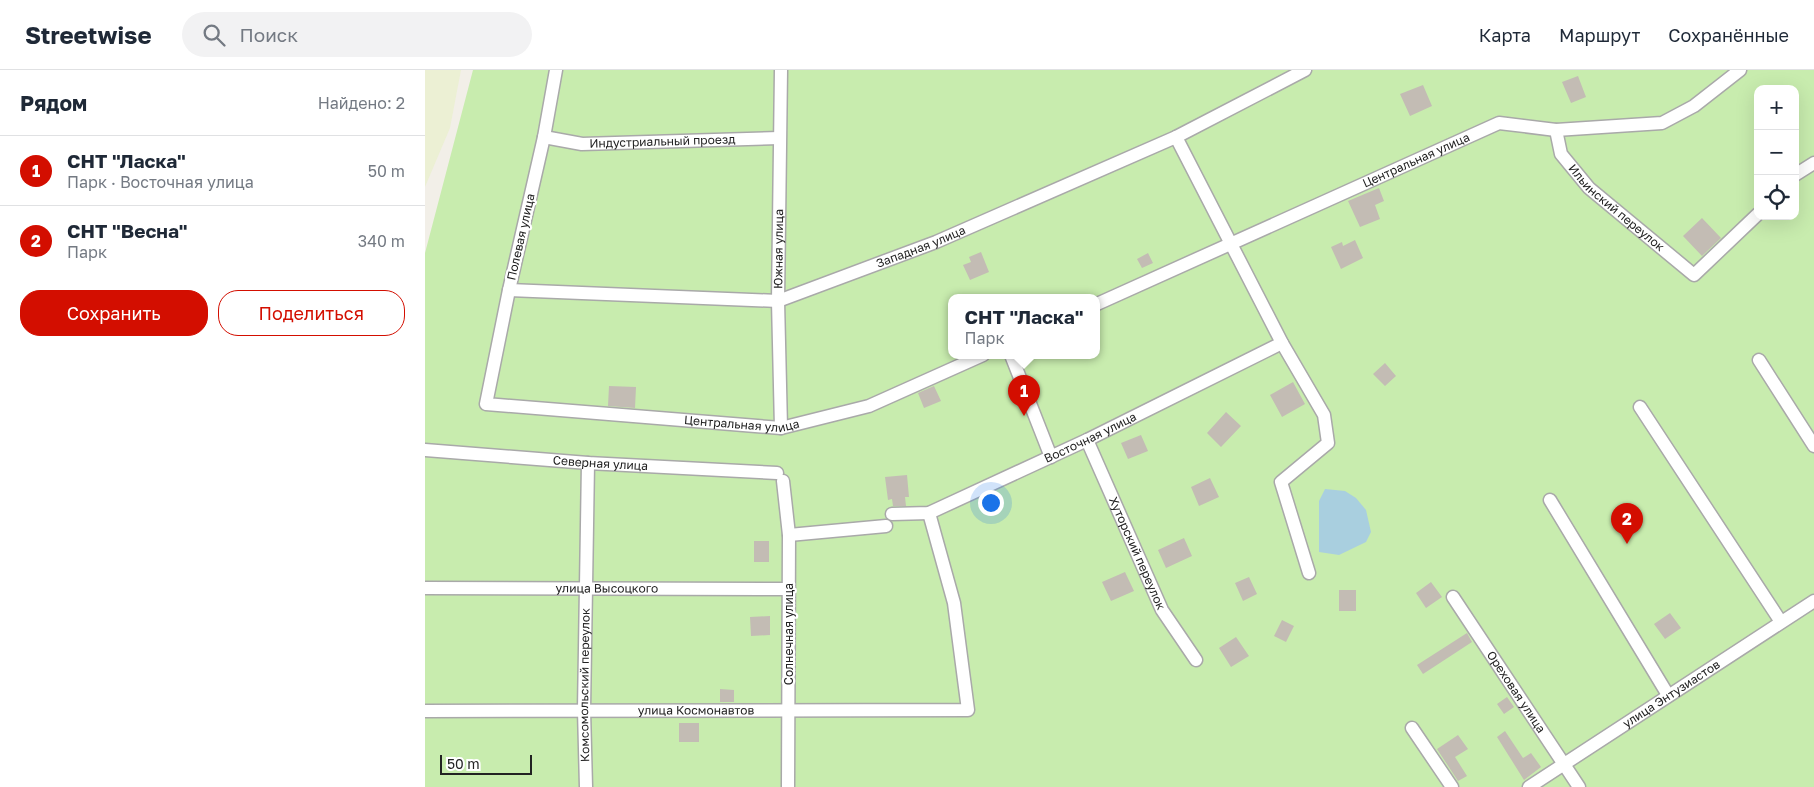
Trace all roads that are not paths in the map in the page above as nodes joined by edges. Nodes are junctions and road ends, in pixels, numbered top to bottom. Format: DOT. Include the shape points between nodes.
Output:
graph roads {
  1 [pos="556,70"];
  2 [pos="781,70"];
  3 [pos="1305,70"];
  4 [pos="1740,70"];
  5 [pos="1556,130"];
  6 [pos="544,137"];
  7 [pos="1176,137"];
  8 [pos="779,138"];
  9 [pos="1814,163"];
  10 [pos="1799,172"];
  11 [pos="1754,218"];
  12 [pos="1231,245"];
  13 [pos="509,290"];
  14 [pos="778,301"];
  15 [pos="1100,303"];
  16 [pos="1282,343"];
  17 [pos="974,359"];
  18 [pos="1013,359"];
  19 [pos="1759,360"];
  20 [pos="486,404"];
  21 [pos="1640,407"];
  22 [pos="781,428"];
  23 [pos="1087,440"];
  24 [pos="1814,446"];
  25 [pos="425,450"];
  26 [pos="1051,457"];
  27 [pos="588,463"];
  28 [pos="780,477"];
  29 [pos="1550,500"];
  30 [pos="929,513"];
  31 [pos="789,535"];
  32 [pos="1309,573"];
  33 [pos="425,588"];
  34 [pos="587,589"];
  35 [pos="789,589"];
  36 [pos="1453,598"];
  37 [pos="1814,601"];
  38 [pos="1781,622"];
  39 [pos="1196,660"];
  40 [pos="1668,696"];
  41 [pos="584,710"];
  42 [pos="789,710"];
  43 [pos="425,711"];
  44 [pos="1412,728"];
  45 [pos="1563,763"];
  46 [pos="586,787"];
  47 [pos="789,787"];
  48 [pos="1452,787"];
  49 [pos="1529,787"];
  50 [pos="1579,787"];
  1 -- 6 [label="street, Полевая улица"];
  2 -- 8 [label="street, Южная улица"];
  3 -- 7 [label="street, Западная улица"];
  4 -- 5 [label="street, Центральная улица" via="1694,106 1663,123"];
  5 -- 11 [label="street, Ильинский переулок" via="1561,154 1589,188 1694,275"];
  5 -- 12 [label="street, Центральная улица" via="1499,123"];
  6 -- 8 [label="street, Индустриальный проезд" via="582,144"];
  6 -- 13 [label="street, Полевая улица"];
  7 -- 12 [label="street"];
  7 -- 14 [label="street, Западная улица" via="936,242"];
  8 -- 14 [label="street, Южная улица"];
  9 -- 10 [label="street"];
  12 -- 15 [label="street, Центральная улица"];
  12 -- 16 [label="street"];
  13 -- 14 [label="street, Западная улица"];
  13 -- 20 [label="street, Полевая улица"];
  14 -- 22 [label="street, Южная улица"];
  16 -- 23 [label="street, Восточная улица"];
  16 -- 32 [label="street" via="1325,414 1328,444 1281,482"];
  17 -- 22 [label="street, Центральная улица" via="869,406"];
  18 -- 26 [label="street"];
  19 -- 24 [label="street"];
  20 -- 22 [label="street, Центральная улица"];
  21 -- 38 [label="street"];
  23 -- 26 [label="street, Восточная улица"];
  23 -- 39 [label="street, Хуторский переулок" via="1162,610"];
  25 -- 27 [label="street, Северная улица"];
  26 -- 30 [label="street, Восточная улица"];
  27 -- 28 [label="street, Северная улица"];
  27 -- 34 [label="street, Комсомольский переулок"];
  28 -- 31 [label="street, Солнечная улица"];
  29 -- 40 [label="street"];
  30 -- 31 [label="street, Восточная улица"];
  30 -- 42 [label="street, улица Космонавтов" via="954,604 967,710"];
  31 -- 35 [label="street, Солнечная улица"];
  33 -- 34 [label="street, улица Высоцкого"];
  34 -- 35 [label="street, улица Высоцкого"];
  34 -- 41 [label="street, Комсомольский переулок"];
  35 -- 42 [label="street, Солнечная улица"];
  36 -- 45 [label="street, Ореховая улица"];
  37 -- 38 [label="street, улица Энтузиастов"];
  38 -- 40 [label="street, улица Энтузиастов"];
  40 -- 45 [label="street, улица Энтузиастов"];
  41 -- 42 [label="street, улица Космонавтов"];
  41 -- 43 [label="street, улица Космонавтов"];
  41 -- 46 [label="street, Комсомольский переулок"];
  42 -- 47 [label="street, Солнечная улица"];
  44 -- 48 [label="street"];
  45 -- 49 [label="street, улица Энтузиастов"];
  45 -- 50 [label="street, Ореховая улица"];
}
